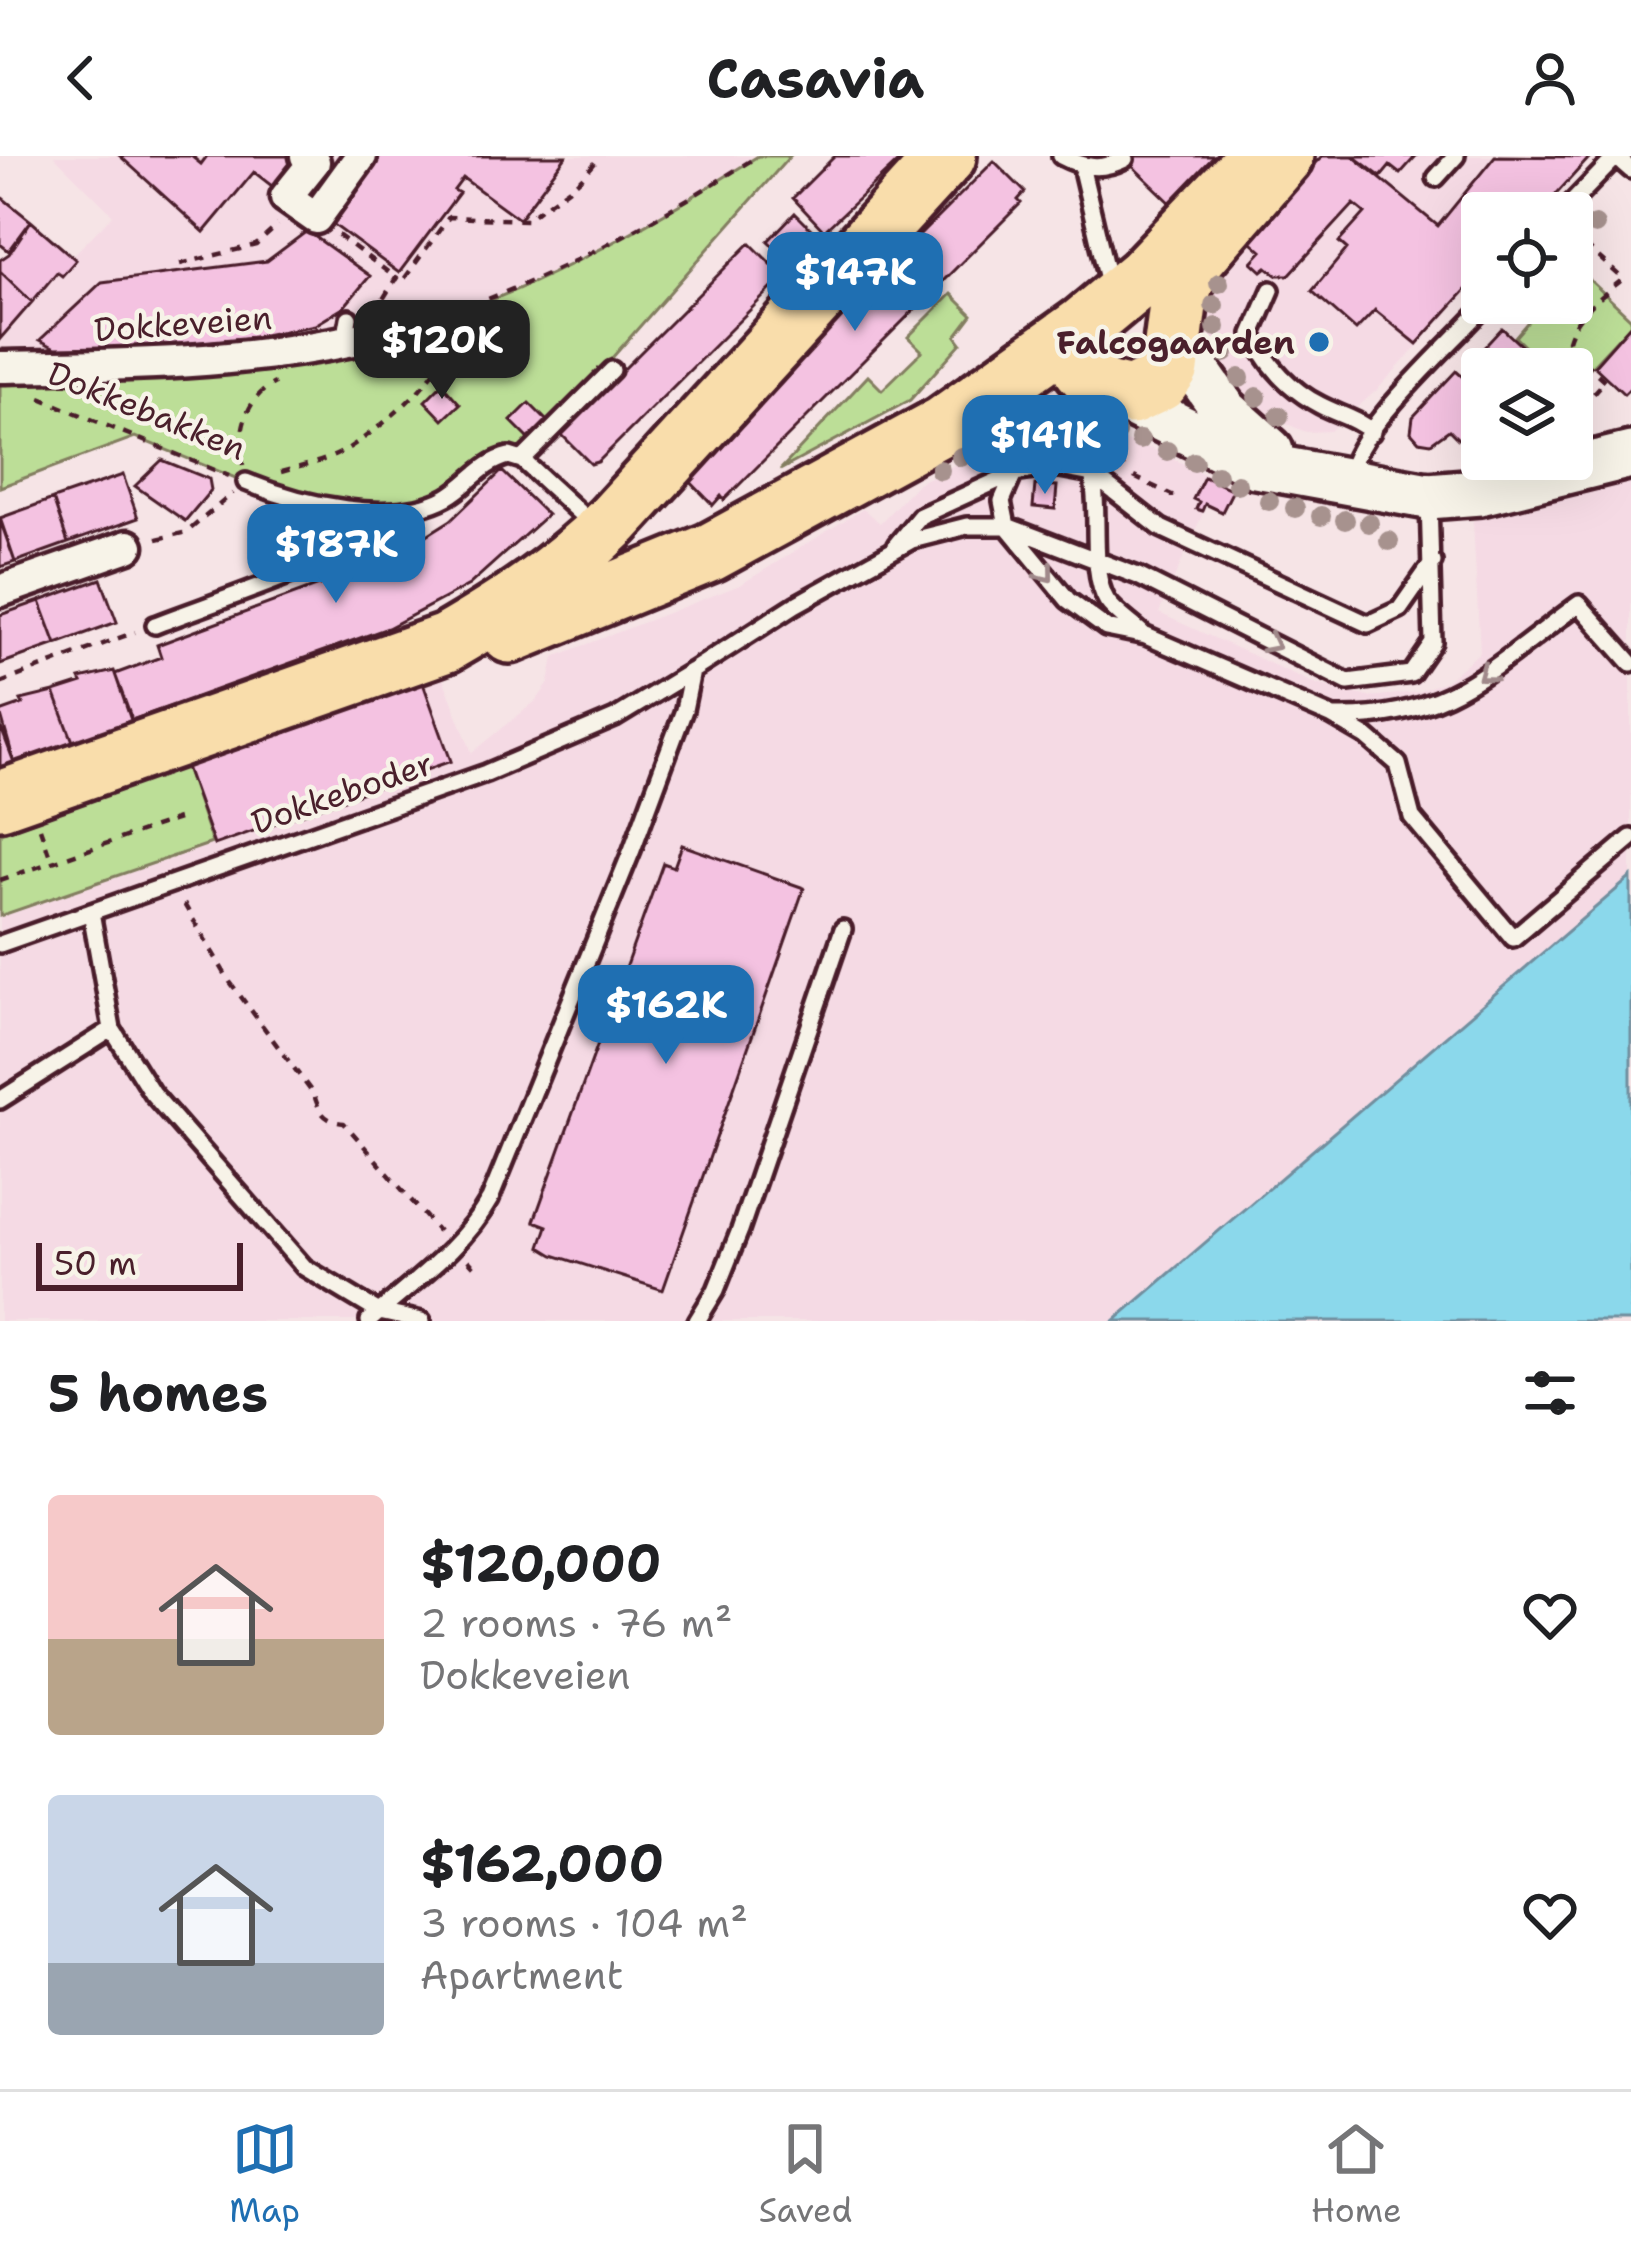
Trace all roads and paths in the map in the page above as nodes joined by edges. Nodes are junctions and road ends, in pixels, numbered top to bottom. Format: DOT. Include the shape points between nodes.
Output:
graph roads {
  1 [pos="306,156"];
  2 [pos="361,156"];
  3 [pos="600,156"];
  4 [pos="758,156"];
  5 [pos="947,156"];
  6 [pos="1061,156"];
  7 [pos="1258,156"];
  8 [pos="1284,156"];
  9 [pos="1456,156"];
  10 [pos="1615,156"];
  11 [pos="1125,159"];
  12 [pos="1631,170"];
  13 [pos="1083,174"];
  14 [pos="1436,178"];
  15 [pos="1582,192"];
  16 [pos="298,206"];
  17 [pos="1593,252"];
  18 [pos="180,264"];
  19 [pos="396,278"];
  20 [pos="1271,290"];
  21 [pos="1593,308"];
  22 [pos="376,309"];
  23 [pos="1100,314"];
  24 [pos="1469,324"];
  25 [pos="1172,336"];
  26 [pos="355,338"];
  27 [pos="0,367"];
  28 [pos="613,370"];
  29 [pos="1593,370"];
  30 [pos="292,374"];
  31 [pos="1114,395"];
  32 [pos="1593,395"];
  33 [pos="37,396"];
  34 [pos="1372,432"];
  35 [pos="926,435"];
  36 [pos="1631,454"];
  37 [pos="522,460"];
  38 [pos="1290,470"];
  39 [pos="1014,473"];
  40 [pos="1092,474"];
  41 [pos="246,482"];
  42 [pos="1348,485"];
  43 [pos="1428,496"];
  44 [pos="412,509"];
  45 [pos="609,516"];
  46 [pos="767,520"];
  47 [pos="1007,526"];
  48 [pos="128,546"];
  49 [pos="890,552"];
  50 [pos="1096,560"];
  51 [pos="1433,562"];
  52 [pos="655,576"];
  53 [pos="0,591"];
  54 [pos="155,625"];
  55 [pos="1146,636"];
  56 [pos="391,662"];
  57 [pos="1631,663"];
  58 [pos="692,671"];
  59 [pos="0,683"];
  60 [pos="1331,716"];
  61 [pos="0,800"];
  62 [pos="178,819"];
  63 [pos="1631,838"];
  64 [pos="0,880"];
  65 [pos="176,882"];
  66 [pos="91,912"];
  67 [pos="843,928"];
  68 [pos="0,944"];
  69 [pos="112,1029"];
  70 [pos="0,1100"];
  71 [pos="455,1246"];
  72 [pos="479,1273"];
  73 [pos="374,1316"];
  74 [pos="422,1321"];
  75 [pos="697,1321"];
  1 -- 16 [label="street" via="314,163 286,197"];
  2 -- 16 [label="street" via="316,218"];
  3 -- 19 [label="path" via="571,192 527,220 449,217 402,282"];
  4 -- 26 [label="path" via="643,229 520,290"];
  5 -- 45 [label="highway" via="834,274 748,342"];
  6 -- 11 [label="lane" via="1107,168"];
  7 -- 23 [label="highway"];
  8 -- 25 [label="highway" via="1193,261"];
  9 -- 14 [label="lane"];
  10 -- 12 [label="lane"];
  10 -- 15 [label="lane"];
  13 -- 23 [label="lane"];
  16 -- 18 [label="path" via="256,245"];
  16 -- 19 [label="path"];
  17 -- 21 [label="path" via="1623,279"];
  19 -- 22 [label="path"];
  20 -- 34 [label="lane" via="1252,334 1268,366"];
  23 -- 25 [label="highway" via="1130,301 1156,312"];
  23 -- 31 [label="highway" via="1078,354 1082,368"];
  23 -- 35 [label="highway"];
  24 -- 34 [label="lane"];
  25 -- 31 [label="highway" via="1170,368 1160,382"];
  25 -- 38 [label="main road" via="1224,410"];
  26 -- 27 [label="street, Dokkeveien" via="158,364"];
  26 -- 41 [label="path" via="433,341 442,363 340,454"];
  28 -- 37 [label="lane, Dokkebakken"];
  29 -- 32 [label="path" via="1605,381"];
  30 -- 41 [label="path" via="260,391 238,434"];
  31 -- 35 [label="highway" via="1027,403"];
  31 -- 38 [label="main road" via="1256,465"];
  33 -- 41 [label="path, Dokkebakken"];
  34 -- 42 [label="lane" via="1352,458"];
  35 -- 45 [label="highway" via="865,448 689,530 678,531 651,510"];
  35 -- 46 [label="highway"];
  36 -- 43 [label="main road" via="1480,492"];
  37 -- 44 [label="lane, Dokkebakken" via="497,459 454,493"];
  37 -- 45 [label="lane"];
  38 -- 42 [label="main road"];
  39 -- 40 [label="lane" via="1055,466"];
  39 -- 47 [label="lane" via="1002,501"];
  39 -- 49 [label="lane" via="920,517"];
  40 -- 50 [label="lane"];
  40 -- 51 [label="lane" via="1161,528 1368,624 1400,609"];
  41 -- 44 [label="lane, Dokkebakken" via="343,509"];
  41 -- 48 [label="path" via="187,532"];
  42 -- 43 [label="main road"];
  43 -- 51 [label="lane"];
  44 -- 54 [label="lane, Dokkebakken" via="337,554"];
  45 -- 46 [label="highway" via="644,539 678,548"];
  45 -- 52 [label="highway" via="603,558"];
  45 -- 56 [label="highway"];
  46 -- 52 [label="highway"];
  47 -- 49 [label="lane" via="967,526"];
  47 -- 50 [label="lane"];
  47 -- 55 [label="lane, one-way" via="1068,601 1106,628"];
  48 -- 53 [label="street"];
  49 -- 58 [label="lane, Dokkeboder"];
  50 -- 51 [label="lane, one-way" via="1348,682 1411,674 1433,642"];
  50 -- 55 [label="lane" via="1106,600"];
  52 -- 56 [label="highway" via="451,657"];
  54 -- 59 [label="path"];
  55 -- 60 [label="lane"];
  56 -- 61 [label="highway"];
  57 -- 60 [label="lane, one-way" via="1580,604 1440,701 1375,718"];
  58 -- 65 [label="lane, Dokkeboder" via="562,743"];
  58 -- 71 [label="lane" via="632,850 490,1199"];
  60 -- 63 [label="lane" via="1398,764 1412,817 1513,938"];
  62 -- 64 [label="path"];
  65 -- 66 [label="lane, Dokkeboder"];
  65 -- 71 [label="path" via="230,982 320,1112 344,1123"];
  66 -- 68 [label="lane, Dokkeboder"];
  66 -- 69 [label="lane"];
  67 -- 75 [label="lane" via="740,1230"];
  69 -- 70 [label="lane"];
  69 -- 73 [label="lane" via="152,1093 292,1255"];
  71 -- 72 [label="path"];
  71 -- 73 [label="lane"];
  73 -- 74 [label="lane"];
}
